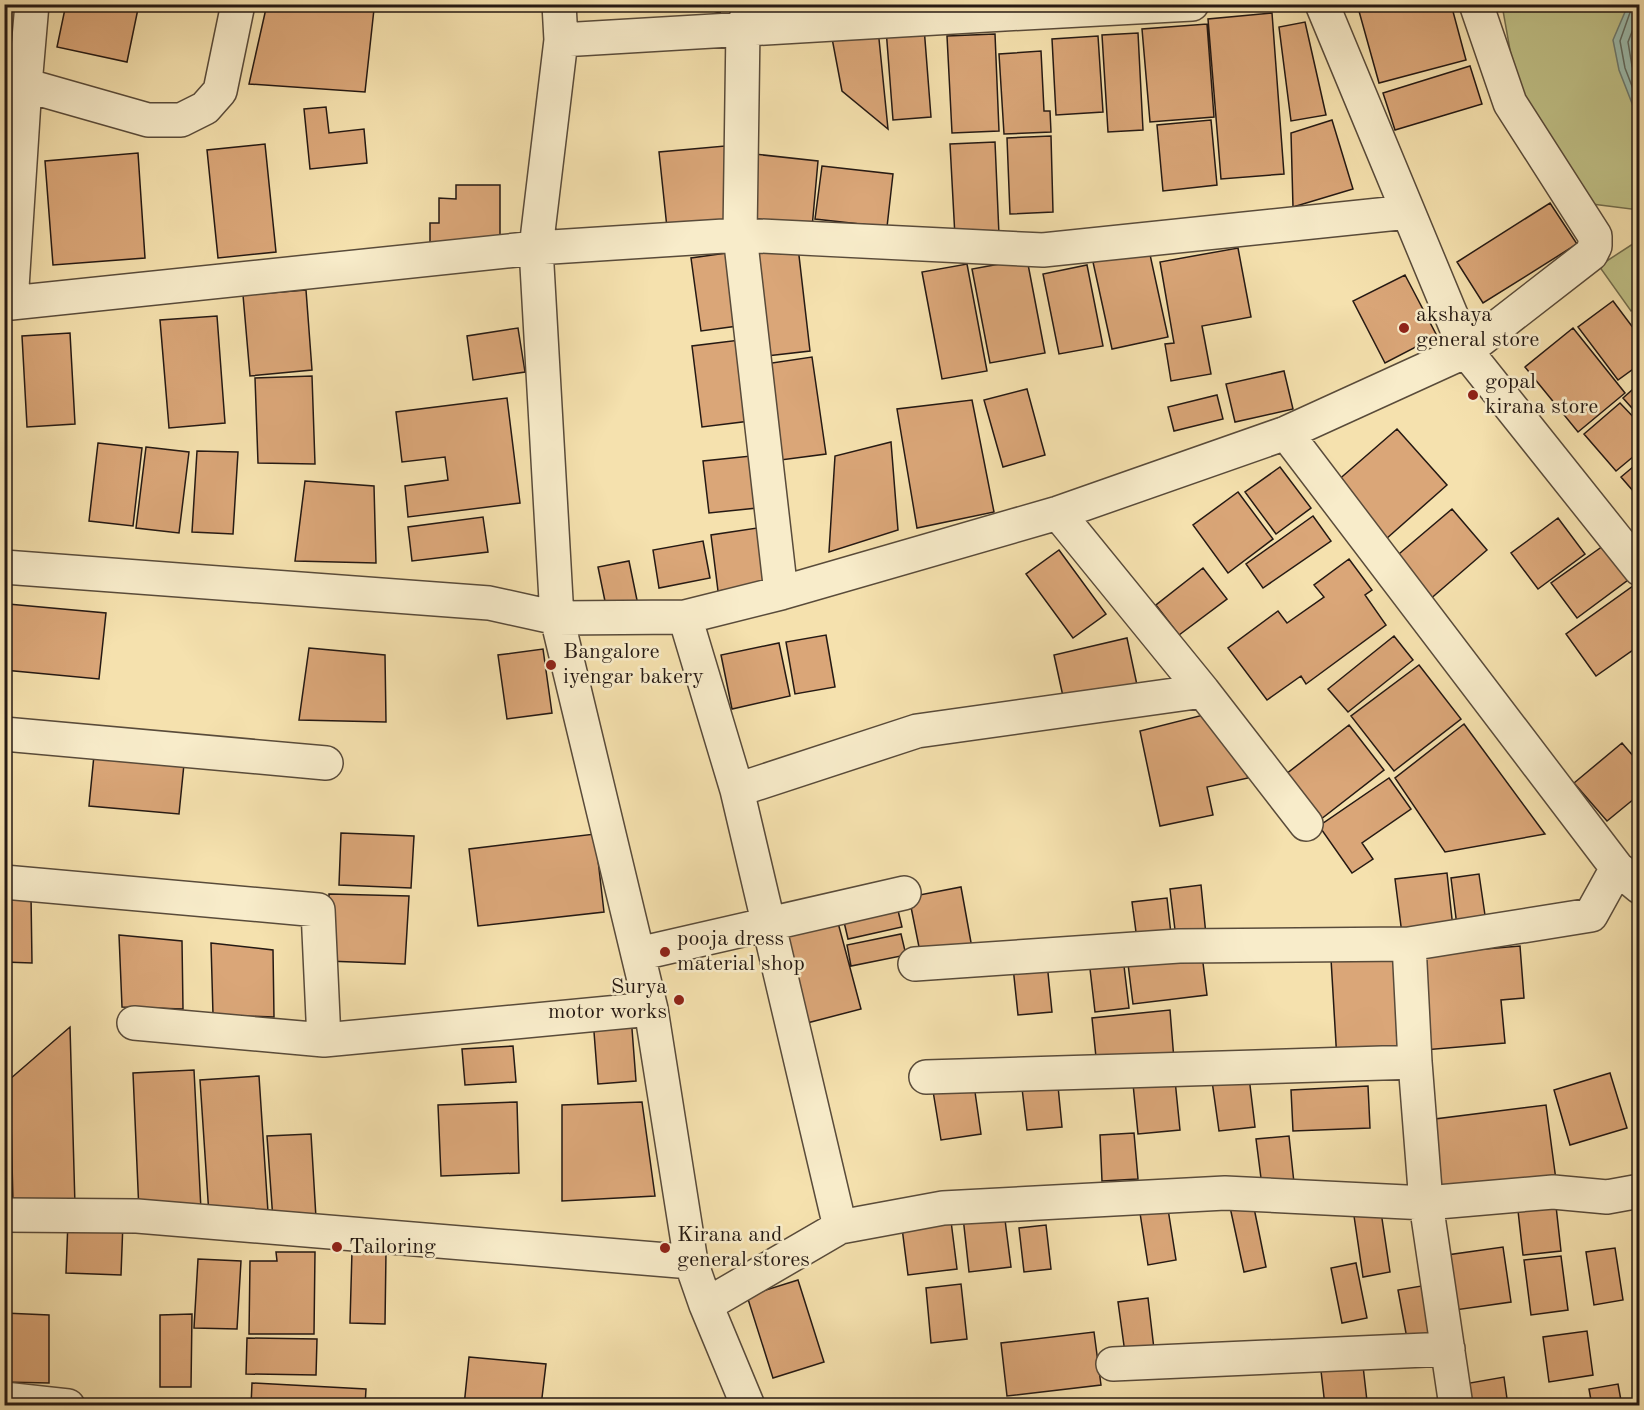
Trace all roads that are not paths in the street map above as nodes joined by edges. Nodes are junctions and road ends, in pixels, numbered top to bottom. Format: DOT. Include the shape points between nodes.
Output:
graph roads {
  1 [pos="238,4"];
  2 [pos="559,4"];
  3 [pos="1192,4"];
  4 [pos="1322,4"];
  5 [pos="1476,4"];
  6 [pos="1006,9"];
  7 [pos="22,10"];
  8 [pos="747,16"];
  9 [pos="561,40"];
  10 [pos="25,85"];
  11 [pos="1408,212"];
  12 [pos="740,235"];
  13 [pos="536,248"];
  14 [pos="8,303"];
  15 [pos="1466,351"];
  16 [pos="1286,433"];
  17 [pos="1058,513"];
  18 [pos="4,567"];
  19 [pos="1640,570"];
  20 [pos="781,594"];
  21 [pos="685,617"];
  22 [pos="557,618"];
  23 [pos="1203,691"];
  24 [pos="4,734"];
  25 [pos="326,763"];
  26 [pos="737,790"];
  27 [pos="1306,824"];
  28 [pos="1628,878"];
  29 [pos="4,882"];
  30 [pos="904,893"];
  31 [pos="769,923"];
  32 [pos="1408,944"];
  33 [pos="638,954"];
  34 [pos="915,964"];
  35 [pos="651,1009"];
  36 [pos="134,1023"];
  37 [pos="324,1040"];
  38 [pos="1415,1062"];
  39 [pos="926,1077"];
  40 [pos="1640,1191"];
  41 [pos="1426,1203"];
  42 [pos="4,1215"];
  43 [pos="840,1227"];
  44 [pos="691,1262"];
  45 [pos="706,1305"];
  46 [pos="1448,1349"];
  47 [pos="1113,1364"];
  48 [pos="4,1399"];
  49 [pos="68,1406"];
  50 [pos="748,1406"];
  51 [pos="1456,1406"];
  1 -- 10 [label="street" via="220,91 205,108 182,120 148,120"];
  2 -- 9 [label="street"];
  3 -- 6 [label="street"];
  4 -- 11 [label="street"];
  5 -- 15 [label="street" via="1510,103 1595,236 1595,246 1591,254"];
  6 -- 8 [label="street"];
  7 -- 10 [label="street"];
  8 -- 9 [label="street"];
  8 -- 12 [label="street"];
  9 -- 13 [label="street"];
  10 -- 14 [label="street"];
  11 -- 12 [label="street" via="1043,250"];
  11 -- 15 [label="street"];
  12 -- 13 [label="street"];
  12 -- 20 [label="street"];
  13 -- 14 [label="street"];
  13 -- 22 [label="street"];
  15 -- 16 [label="street"];
  15 -- 19 [label="street"];
  16 -- 17 [label="street"];
  16 -- 28 [label="street"];
  17 -- 20 [label="street"];
  17 -- 23 [label="street"];
  18 -- 22 [label="street" via="489,603"];
  20 -- 21 [label="street"];
  21 -- 22 [label="street"];
  21 -- 26 [label="street"];
  22 -- 33 [label="street"];
  23 -- 26 [label="street" via="917,731"];
  23 -- 27 [label="street"];
  24 -- 25 [label="street"];
  26 -- 31 [label="street"];
  28 -- 32 [label="street" via="1591,915"];
  29 -- 37 [label="street" via="318,910"];
  30 -- 31 [label="street"];
  31 -- 33 [label="street"];
  31 -- 43 [label="street"];
  32 -- 34 [label="street" via="1179,946"];
  32 -- 38 [label="street"];
  33 -- 35 [label="street"];
  35 -- 37 [label="street"];
  35 -- 44 [label="street"];
  36 -- 37 [label="street"];
  38 -- 39 [label="street"];
  38 -- 41 [label="street"];
  40 -- 41 [label="street" via="1607,1197 1553,1192"];
  41 -- 43 [label="street" via="1225,1193 943,1208"];
  41 -- 46 [label="street"];
  42 -- 44 [label="street" via="138,1216"];
  43 -- 45 [label="street"];
  44 -- 45 [label="street"];
  45 -- 50 [label="street"];
  46 -- 47 [label="street"];
  46 -- 51 [label="street"];
  48 -- 49 [label="street"];
}
